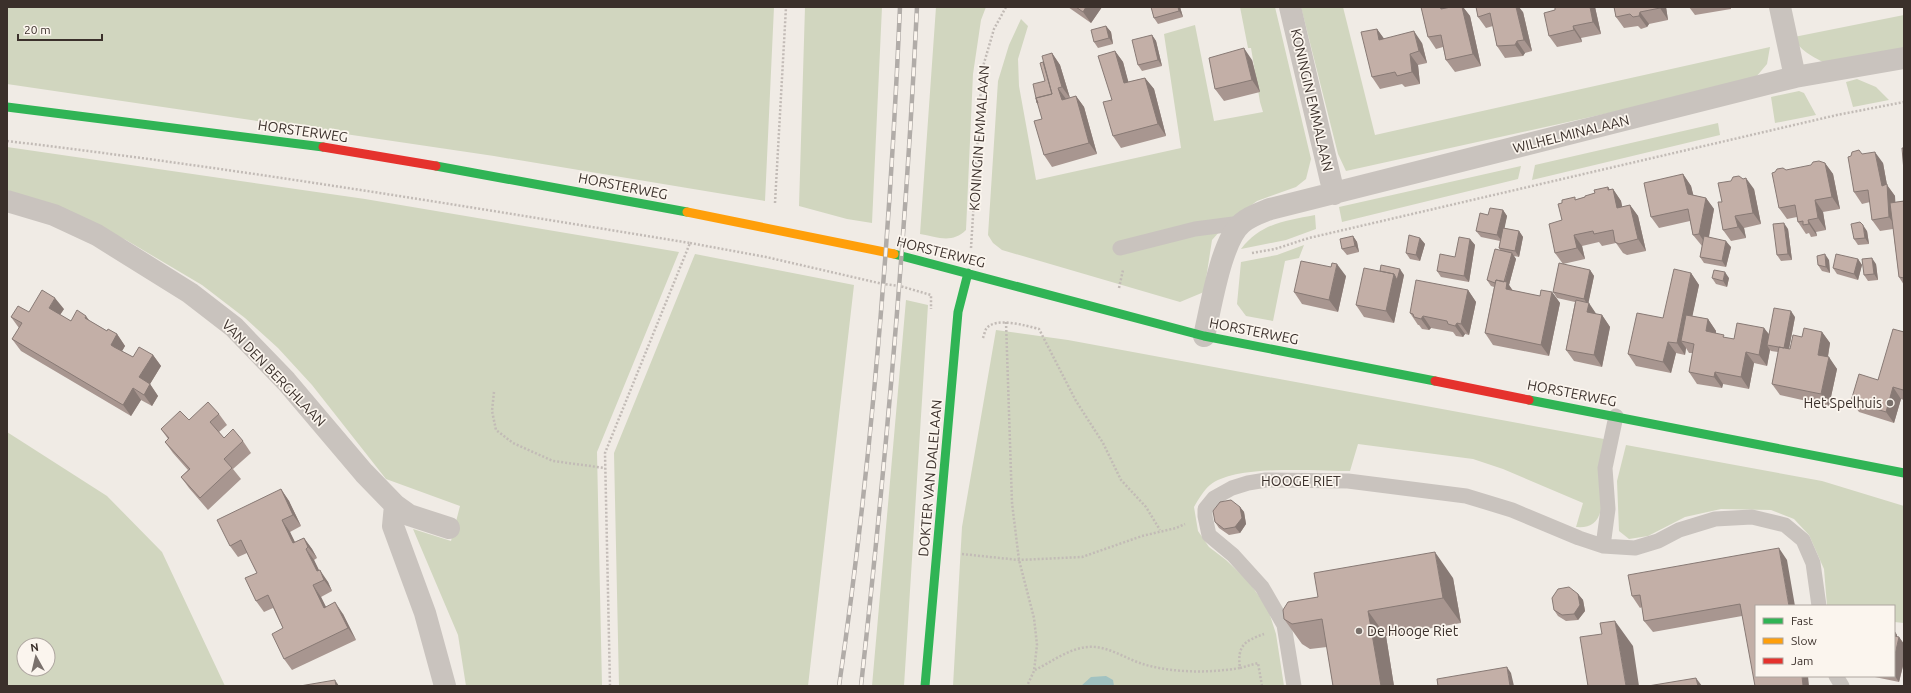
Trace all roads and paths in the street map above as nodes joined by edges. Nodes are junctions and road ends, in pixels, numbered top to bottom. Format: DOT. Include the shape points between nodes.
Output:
graph roads {
  1 [pos="786,7"];
  2 [pos="1006,7"];
  3 [pos="1290,7"];
  4 [pos="1780,7"];
  5 [pos="1904,58"];
  6 [pos="1795,77"];
  7 [pos="1904,102"];
  8 [pos="7,107"];
  9 [pos="7,141"];
  10 [pos="1334,194"];
  11 [pos="7,201"];
  12 [pos="1241,223"];
  13 [pos="774,228"];
  14 [pos="690,243"];
  15 [pos="1124,247"];
  16 [pos="766,257"];
  17 [pos="1222,259"];
  18 [pos="968,273"];
  19 [pos="1112,313"];
  20 [pos="930,316"];
  21 [pos="1006,322"];
  22 [pos="1204,336"];
  23 [pos="956,341"];
  24 [pos="494,392"];
  25 [pos="1616,416"];
  26 [pos="1860,464"];
  27 [pos="605,468"];
  28 [pos="1904,473"];
  29 [pos="1904,481"];
  30 [pos="395,505"];
  31 [pos="449,528"];
  32 [pos="1603,546"];
  33 [pos="937,551"];
  34 [pos="1019,560"];
  35 [pos="1819,605"];
  36 [pos="1284,625"];
  37 [pos="1240,668"];
  38 [pos="1034,671"];
  39 [pos="1837,677"];
  40 [pos="445,686"];
  41 [pos="610,686"];
  42 [pos="925,686"];
  43 [pos="1027,686"];
  44 [pos="1262,686"];
  45 [pos="1294,686"];
  46 [pos="1842,686"];
  1 -- 13 [label="path"];
  2 -- 18 [label="path, KONINGIN EMMALAAN" via="994,29 982,70 972,245"];
  3 -- 10 [label="street, KONINGIN EMMALAAN"];
  4 -- 6 [label="street"];
  5 -- 6 [label="street, WILHELMINALAAN"];
  6 -- 10 [label="street, WILHELMINALAAN"];
  7 -- 17 [label="path" via="1837,115 1308,238 1275,249"];
  8 -- 13 [label="main road, HORSTERWEG" via="458,169"];
  9 -- 14 [label="path" via="370,190"];
  10 -- 12 [label="street, WILHELMINALAAN" via="1270,209"];
  11 -- 30 [label="street, VAN DEN BERGHLAAN" via="54,216 96,235 190,293 234,327 286,381 364,473"];
  12 -- 15 [label="lane, WILHELMINALAAN" via="1212,226"];
  12 -- 17 [label="street, WILHELMINALAAN" via="1231,236"];
  13 -- 16 [label="path"];
  13 -- 18 [label="main road, HORSTERWEG"];
  14 -- 16 [label="path"];
  14 -- 27 [label="path" via="605,453"];
  15 -- 19 [label="path"];
  16 -- 20 [label="path" via="931,295"];
  17 -- 22 [label="street, WILHELMINALAAN"];
  18 -- 19 [label="main road, HORSTERWEG"];
  18 -- 23 [label="main road, DOKTER VAN DALELAAN" via="958,312"];
  19 -- 22 [label="main road, HORSTERWEG"];
  21 -- 23 [label="path" via="995,323 987,328 982,342"];
  21 -- 34 [label="path" via="1012,503"];
  21 -- 34 [label="path" via="1039,329 1121,480 1146,507 1160,530 1082,557"];
  22 -- 25 [label="main road, HORSTERWEG"];
  23 -- 33 [label="main road, DOKTER VAN DALELAAN"];
  24 -- 27 [label="path" via="492,411 496,430 513,443 553,461"];
  25 -- 26 [label="main road, HORSTERWEG"];
  25 -- 32 [label="lane" via="1605,468 1608,509"];
  26 -- 28 [label="main road, HORSTERWEG"];
  26 -- 29 [label="main road, HORSTERWEG"];
  27 -- 41 [label="path"];
  30 -- 31 [label="street, VAN DEN BERGHLAAN" via="409,514"];
  30 -- 40 [label="street" via="393,526 425,613"];
  32 -- 35 [label="lane, HOOGE RIET" via="1635,548 1715,519 1752,518 1785,525 1802,540 1813,563"];
  32 -- 36 [label="lane, HOOGE RIET" via="1512,510 1466,496 1348,481 1248,482 1214,498 1205,509 1209,535 1233,555 1262,587"];
  33 -- 34 [label="path"];
  33 -- 42 [label="main road, DOKTER VAN DALELAAN"];
  34 -- 38 [label="path" via="1034,618 1037,645"];
  36 -- 37 [label="path" via="1249,640 1241,648 1238,657"];
  36 -- 45 [label="lane, HOOGE RIET"];
  37 -- 38 [label="path" via="1195,672 1146,665 1089,646 1077,649"];
  37 -- 44 [label="path" via="1258,663"];
  38 -- 43 [label="path"];
  39 -- 46 [label="lane"];
}
